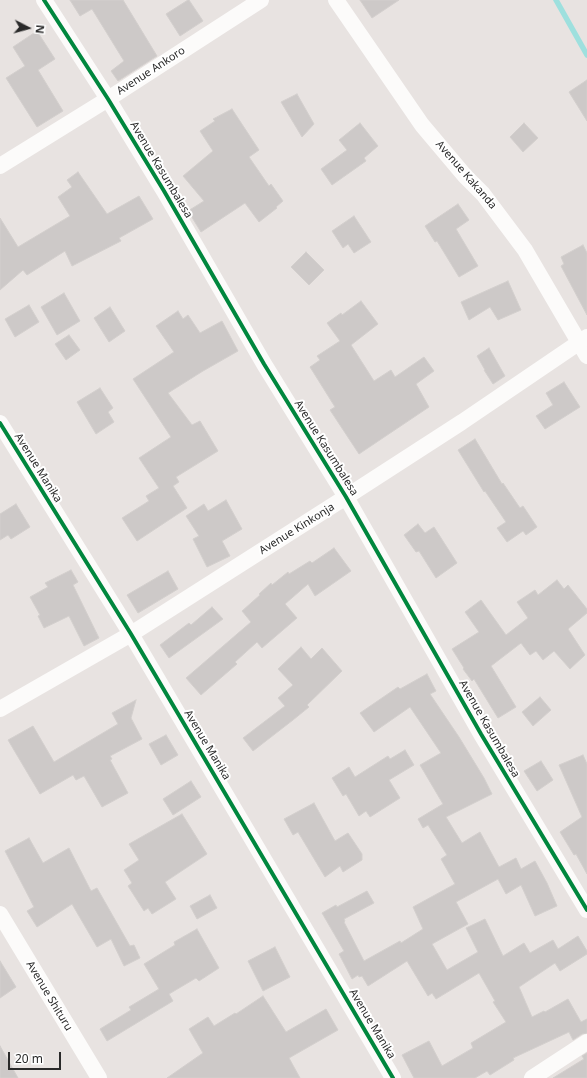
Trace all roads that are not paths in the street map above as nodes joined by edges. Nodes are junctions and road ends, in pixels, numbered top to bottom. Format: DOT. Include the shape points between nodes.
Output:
graph roads {
  1 [pos="44,0"];
  2 [pos="261,0"];
  3 [pos="336,0"];
  4 [pos="108,99"];
  5 [pos="0,166"];
  6 [pos="584,345"];
  7 [pos="0,424"];
  8 [pos="346,497"];
  9 [pos="130,634"];
  10 [pos="0,709"];
  11 [pos="587,910"];
  12 [pos="0,914"];
  13 [pos="587,1042"];
  14 [pos="99,1078"];
  15 [pos="393,1078"];
  16 [pos="532,1078"];
  1 -- 4 [label="street, Avenue Kasumbalesa"];
  2 -- 4 [label="street, Avenue Ankoro"];
  3 -- 6 [label="street, Avenue Kakanda" via="422,125 483,194 526,250"];
  4 -- 5 [label="street, Avenue Ankoro"];
  4 -- 8 [label="street, Avenue Kasumbalesa" via="264,364"];
  6 -- 8 [label="street, Avenue Kinkonja"];
  7 -- 9 [label="street, Avenue Manika"];
  8 -- 9 [label="street, Avenue Kinkonja"];
  8 -- 11 [label="street, Avenue Kasumbalesa" via="481,734"];
  9 -- 10 [label="street, Avenue Kinkonja"];
  9 -- 15 [label="street, Avenue Manika"];
  12 -- 14 [label="street, Avenue Shituru"];
  13 -- 16 [label="street"];
}
